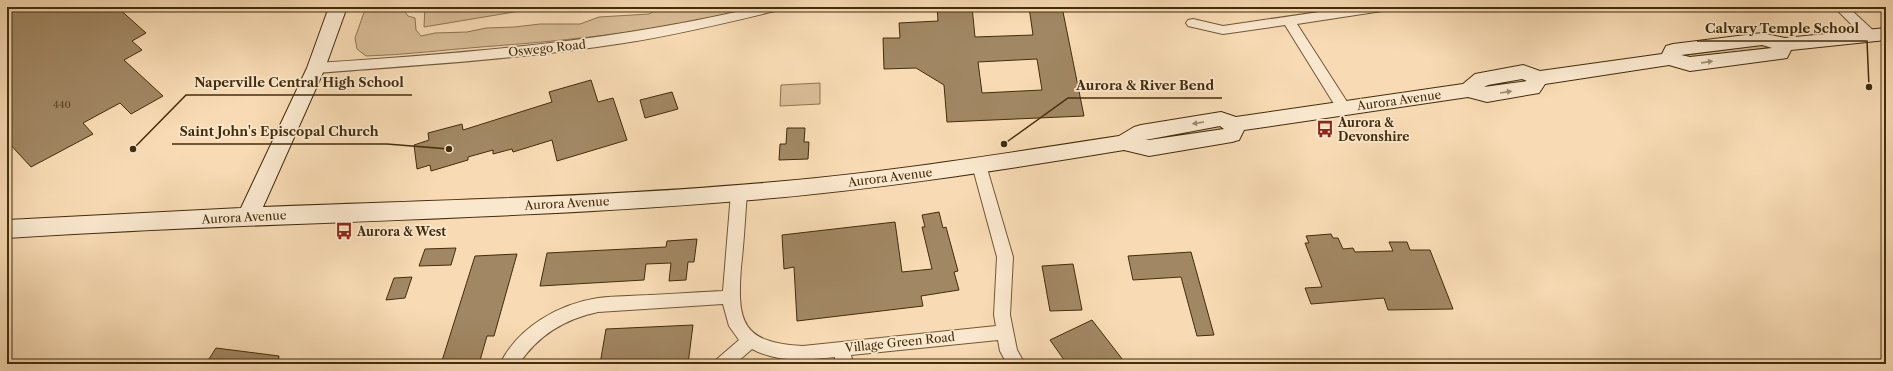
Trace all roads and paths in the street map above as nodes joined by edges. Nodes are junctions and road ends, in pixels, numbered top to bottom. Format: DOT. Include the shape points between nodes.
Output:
graph roads {
  1 [pos="338,7"];
  2 [pos="775,7"];
  3 [pos="1382,7"];
  4 [pos="1840,7"];
  5 [pos="1289,21"];
  6 [pos="1193,23"];
  7 [pos="1878,35"];
  8 [pos="316,68"];
  9 [pos="1344,108"];
  10 [pos="979,165"];
  11 [pos="739,193"];
  12 [pos="248,217"];
  13 [pos="7,229"];
  14 [pos="732,297"];
  15 [pos="1004,332"];
  16 [pos="750,340"];
  17 [pos="843,356"];
  18 [pos="509,364"];
  19 [pos="723,364"];
  20 [pos="1016,364"];
  1 -- 8 [label="main road"];
  2 -- 8 [label="street, Oswego Road" via="673,31 603,42 528,51"];
  3 -- 5 [label="street"];
  4 -- 7 [label="street"];
  5 -- 6 [label="street" via="1223,30"];
  5 -- 9 [label="street"];
  7 -- 9 [label="main road, Aurora Avenue" via="1784,44 1780,53 1690,64 1669,59 1539,78 1532,88 1487,95 1468,90"];
  8 -- 12 [label="main road"];
  9 -- 10 [label="main road, Aurora Avenue" via="1236,124 1232,135 1148,148 1124,143"];
  10 -- 11 [label="main road, Aurora Avenue" via="855,182"];
  10 -- 15 [label="street" via="1005,257 1002,314"];
  11 -- 12 [label="main road, Aurora Avenue" via="563,204"];
  11 -- 14 [label="street"];
  12 -- 13 [label="main road, Aurora Avenue"];
  14 -- 16 [label="street" via="733,315"];
  14 -- 18 [label="street" via="581,309 559,316 532,334 517,350"];
  15 -- 17 [label="street, Village Green Road"];
  15 -- 20 [label="street"];
  16 -- 17 [label="street, Village Green Road" via="786,353"];
  16 -- 19 [label="street"];
}
